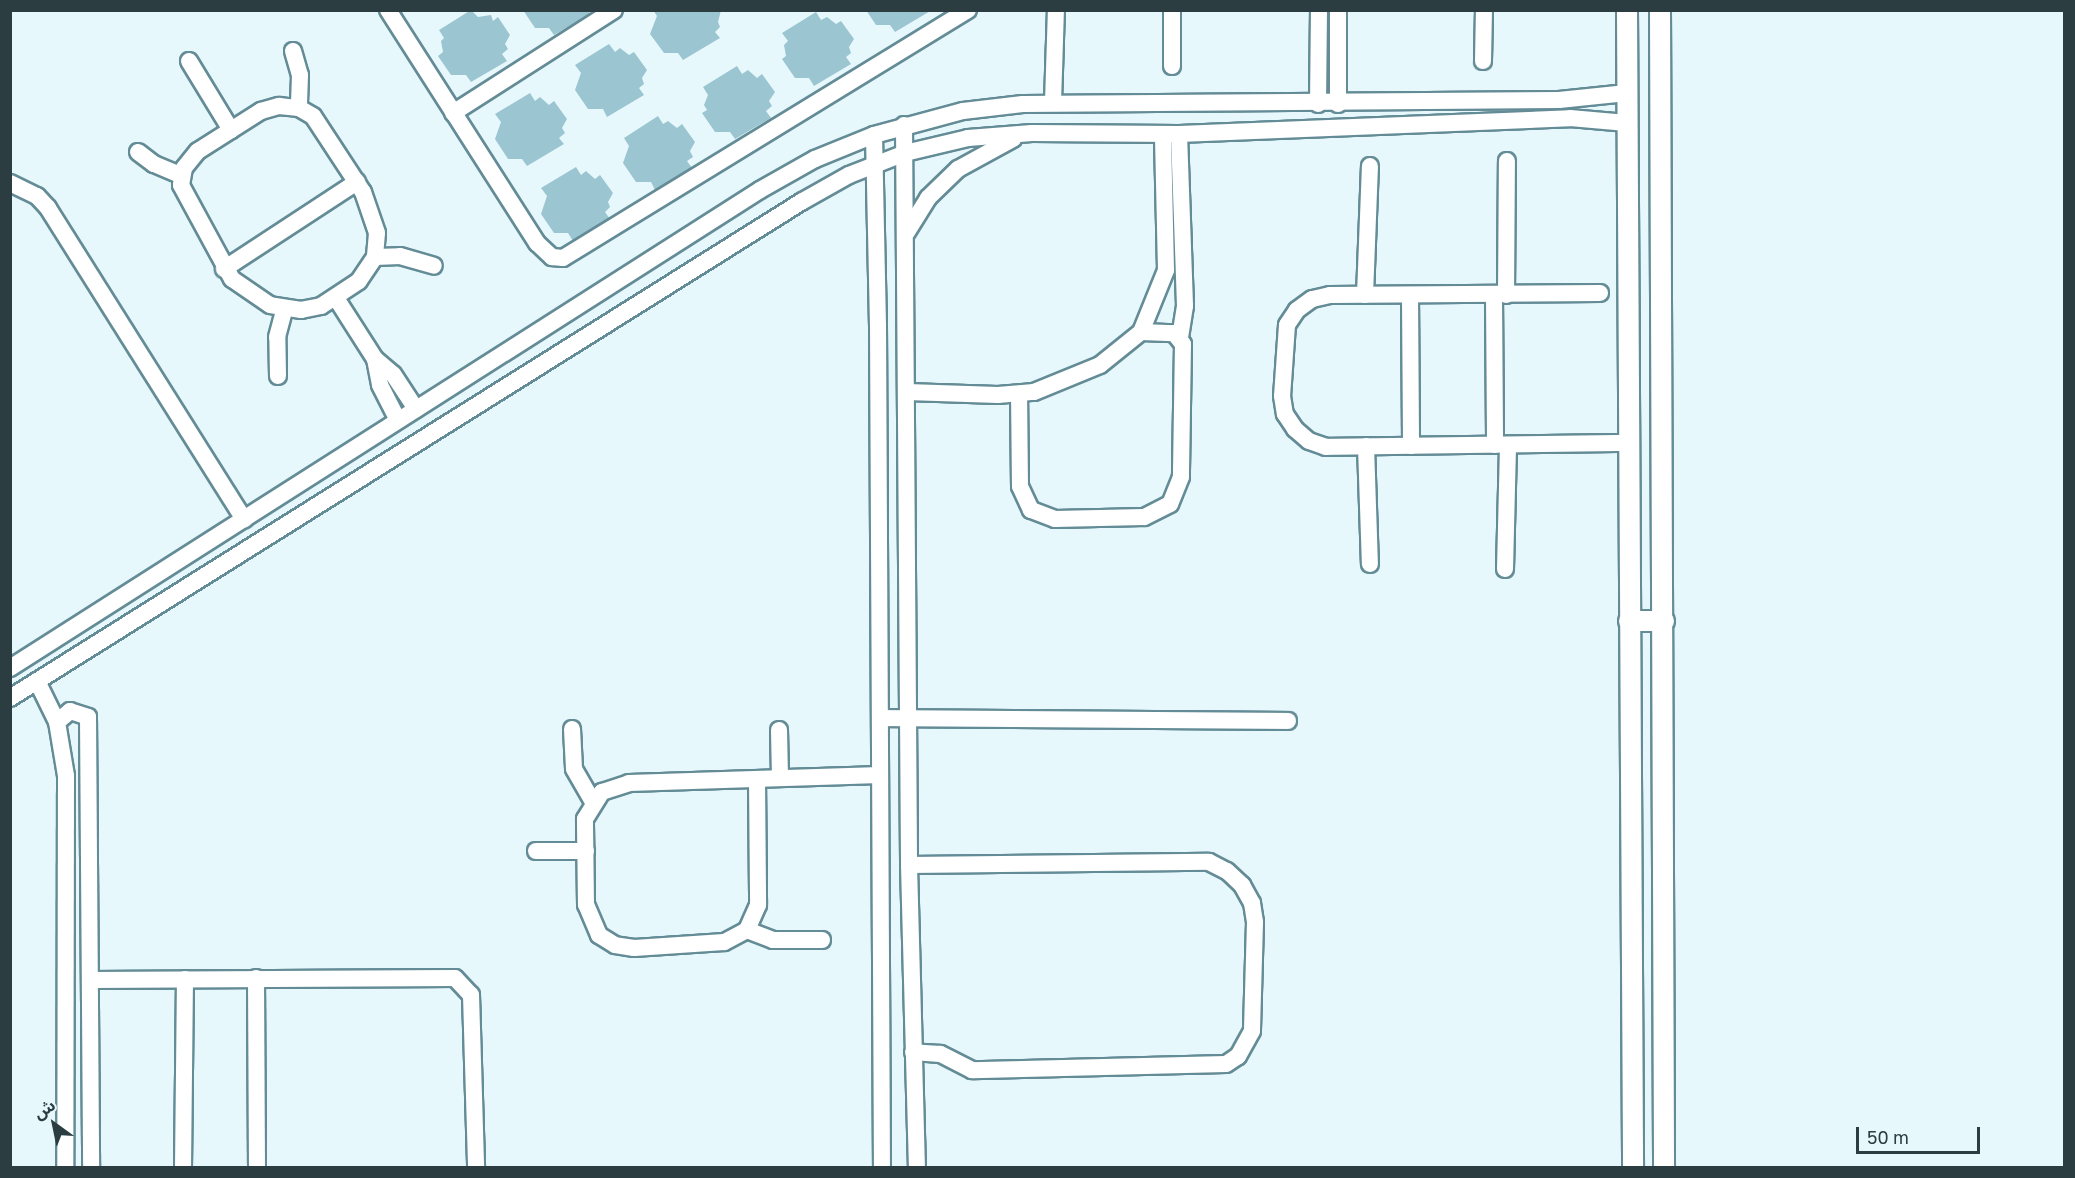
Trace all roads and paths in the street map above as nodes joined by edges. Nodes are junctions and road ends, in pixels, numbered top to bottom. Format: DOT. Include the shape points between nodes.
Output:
graph roads {
  1 [pos="388,10"];
  2 [pos="614,10"];
  3 [pos="968,10"];
  4 [pos="1056,10"];
  5 [pos="1172,10"];
  6 [pos="1319,10"];
  7 [pos="1338,10"];
  8 [pos="1484,10"];
  9 [pos="1627,10"];
  10 [pos="1660,10"];
  11 [pos="293,51"];
  12 [pos="189,61"];
  13 [pos="1483,62"];
  14 [pos="1172,66"];
  15 [pos="1627,93"];
  16 [pos="1053,104"];
  17 [pos="1318,104"];
  18 [pos="1338,104"];
  19 [pos="299,108"];
  20 [pos="453,113"];
  21 [pos="1627,123"];
  22 [pos="904,125"];
  23 [pos="231,130"];
  24 [pos="1032,133"];
  25 [pos="1171,134"];
  26 [pos="874,135"];
  27 [pos="138,152"];
  28 [pos="905,153"];
  29 [pos="1507,161"];
  30 [pos="875,164"];
  31 [pos="1370,166"];
  32 [pos="182,176"];
  33 [pos="357,182"];
  34 [pos="10,183"];
  35 [pos="906,233"];
  36 [pos="375,257"];
  37 [pos="434,266"];
  38 [pos="224,269"];
  39 [pos="1600,292"];
  40 [pos="1365,295"];
  41 [pos="1410,295"];
  42 [pos="1500,295"];
  43 [pos="336,298"];
  44 [pos="284,310"];
  45 [pos="1141,332"];
  46 [pos="1180,337"];
  47 [pos="375,359"];
  48 [pos="278,376"];
  49 [pos="907,392"];
  50 [pos="1019,394"];
  51 [pos="416,409"];
  52 [pos="398,420"];
  53 [pos="1628,443"];
  54 [pos="1501,445"];
  55 [pos="1366,446"];
  56 [pos="1411,446"];
  57 [pos="244,519"];
  58 [pos="1370,564"];
  59 [pos="1505,568"];
  60 [pos="1629,621"];
  61 [pos="1664,621"];
  62 [pos="10,668"];
  63 [pos="37,681"];
  64 [pos="10,698"];
  65 [pos="880,718"];
  66 [pos="909,718"];
  67 [pos="1287,721"];
  68 [pos="57,722"];
  69 [pos="572,729"];
  70 [pos="779,730"];
  71 [pos="880,775"];
  72 [pos="780,778"];
  73 [pos="757,779"];
  74 [pos="592,802"];
  75 [pos="66,821"];
  76 [pos="88,822"];
  77 [pos="536,851"];
  78 [pos="586,851"];
  79 [pos="909,865"];
  80 [pos="747,930"];
  81 [pos="822,940"];
  82 [pos="256,978"];
  83 [pos="185,979"];
  84 [pos="90,980"];
  85 [pos="913,1052"];
  86 [pos="65,1165"];
  87 [pos="91,1165"];
  88 [pos="183,1167"];
  89 [pos="257,1167"];
  90 [pos="476,1167"];
  91 [pos="882,1167"];
  92 [pos="917,1167"];
  93 [pos="1634,1167"];
  94 [pos="1664,1167"];
  1 -- 20 [label="street"];
  2 -- 20 [label="street"];
  3 -- 20 [label="street" via="563,258 552,257 537,243"];
  4 -- 16 [label="street"];
  5 -- 14 [label="street"];
  6 -- 17 [label="street"];
  7 -- 18 [label="street"];
  8 -- 13 [label="street"];
  9 -- 15 [label="street"];
  10 -- 61 [label="street"];
  11 -- 19 [label="street" via="300,75"];
  12 -- 23 [label="street"];
  15 -- 18 [label="street" via="1582,99"];
  15 -- 21 [label="street"];
  16 -- 17 [label="street"];
  16 -- 22 [label="street" via="993,107"];
  17 -- 18 [label="street"];
  19 -- 23 [label="street" via="270,108"];
  19 -- 33 [label="street" via="313,116"];
  21 -- 25 [label="street" via="1570,118"];
  21 -- 53 [label="street"];
  22 -- 26 [label="street"];
  22 -- 28 [label="street"];
  23 -- 32 [label="street" via="193,156"];
  24 -- 25 [label="street"];
  24 -- 28 [label="street" via="968,138"];
  24 -- 35 [label="street" via="993,147 958,169 928,198"];
  25 -- 45 [label="street" via="1166,270"];
  25 -- 46 [label="street" via="1185,306"];
  26 -- 30 [label="street"];
  26 -- 51 [label="street" via="815,159 769,184"];
  27 -- 32 [label="street"];
  28 -- 30 [label="street"];
  28 -- 35 [label="street"];
  29 -- 42 [label="street"];
  30 -- 63 [label="street" via="801,202"];
  30 -- 65 [label="street"];
  31 -- 40 [label="street"];
  32 -- 38 [label="street" via="182,194"];
  33 -- 36 [label="street" via="377,233"];
  33 -- 38 [label="street"];
  34 -- 57 [label="street" via="30,191 48,208"];
  35 -- 49 [label="street"];
  36 -- 37 [label="street" via="400,256"];
  36 -- 43 [label="street" via="359,281"];
  38 -- 44 [label="street" via="249,294"];
  39 -- 42 [label="street"];
  40 -- 41 [label="street"];
  40 -- 55 [label="street" via="1330,295 1312,299 1297,310 1287,325 1282,396 1290,422 1309,441 1326,447"];
  41 -- 42 [label="street"];
  41 -- 56 [label="street"];
  42 -- 54 [label="street"];
  43 -- 44 [label="street" via="311,309"];
  43 -- 47 [label="street"];
  44 -- 48 [label="street" via="277,337"];
  45 -- 46 [label="street" via="1174,333"];
  45 -- 50 [label="street" via="1083,375"];
  46 -- 50 [label="street" via="1181,477 1174,498 1158,513 1055,519 1031,510 1020,486"];
  47 -- 51 [label="street" via="393,374"];
  47 -- 52 [label="street" via="380,385"];
  49 -- 50 [label="street"];
  49 -- 66 [label="street"];
  51 -- 52 [label="street"];
  52 -- 57 [label="street"];
  53 -- 54 [label="street"];
  53 -- 60 [label="street"];
  54 -- 56 [label="street"];
  54 -- 59 [label="street"];
  55 -- 56 [label="street"];
  55 -- 58 [label="street"];
  57 -- 62 [label="street"];
  60 -- 61 [label="street"];
  60 -- 93 [label="street"];
  61 -- 94 [label="street"];
  63 -- 64 [label="street"];
  63 -- 68 [label="street"];
  65 -- 66 [label="street"];
  65 -- 71 [label="street"];
  66 -- 67 [label="street"];
  66 -- 79 [label="street"];
  68 -- 75 [label="street" via="65,761"];
  68 -- 76 [label="street" via="70,711 88,717"];
  69 -- 74 [label="street" via="576,778"];
  70 -- 72 [label="street"];
  71 -- 72 [label="street"];
  71 -- 91 [label="street"];
  72 -- 73 [label="street"];
  73 -- 74 [label="street" via="629,783 615,785"];
  73 -- 80 [label="street" via="758,905"];
  74 -- 78 [label="street" via="585,819"];
  75 -- 76 [label="street"];
  75 -- 86 [label="street"];
  76 -- 84 [label="street"];
  77 -- 78 [label="street"];
  78 -- 80 [label="street" via="586,905 590,920 599,935 615,945 634,948 724,942"];
  79 -- 85 [label="street"];
  79 -- 85 [label="street" via="1209,862 1242,885 1252,903 1255,922 1252,1031 1247,1045 1226,1064 972,1070 940,1054"];
  80 -- 81 [label="street" via="773,940"];
  82 -- 83 [label="street"];
  82 -- 89 [label="street"];
  82 -- 90 [label="street" via="443,976 465,984 473,1007"];
  83 -- 84 [label="street"];
  83 -- 88 [label="street"];
  84 -- 87 [label="street"];
  85 -- 92 [label="street"];
  86 -- 87 [label="street"];
}
